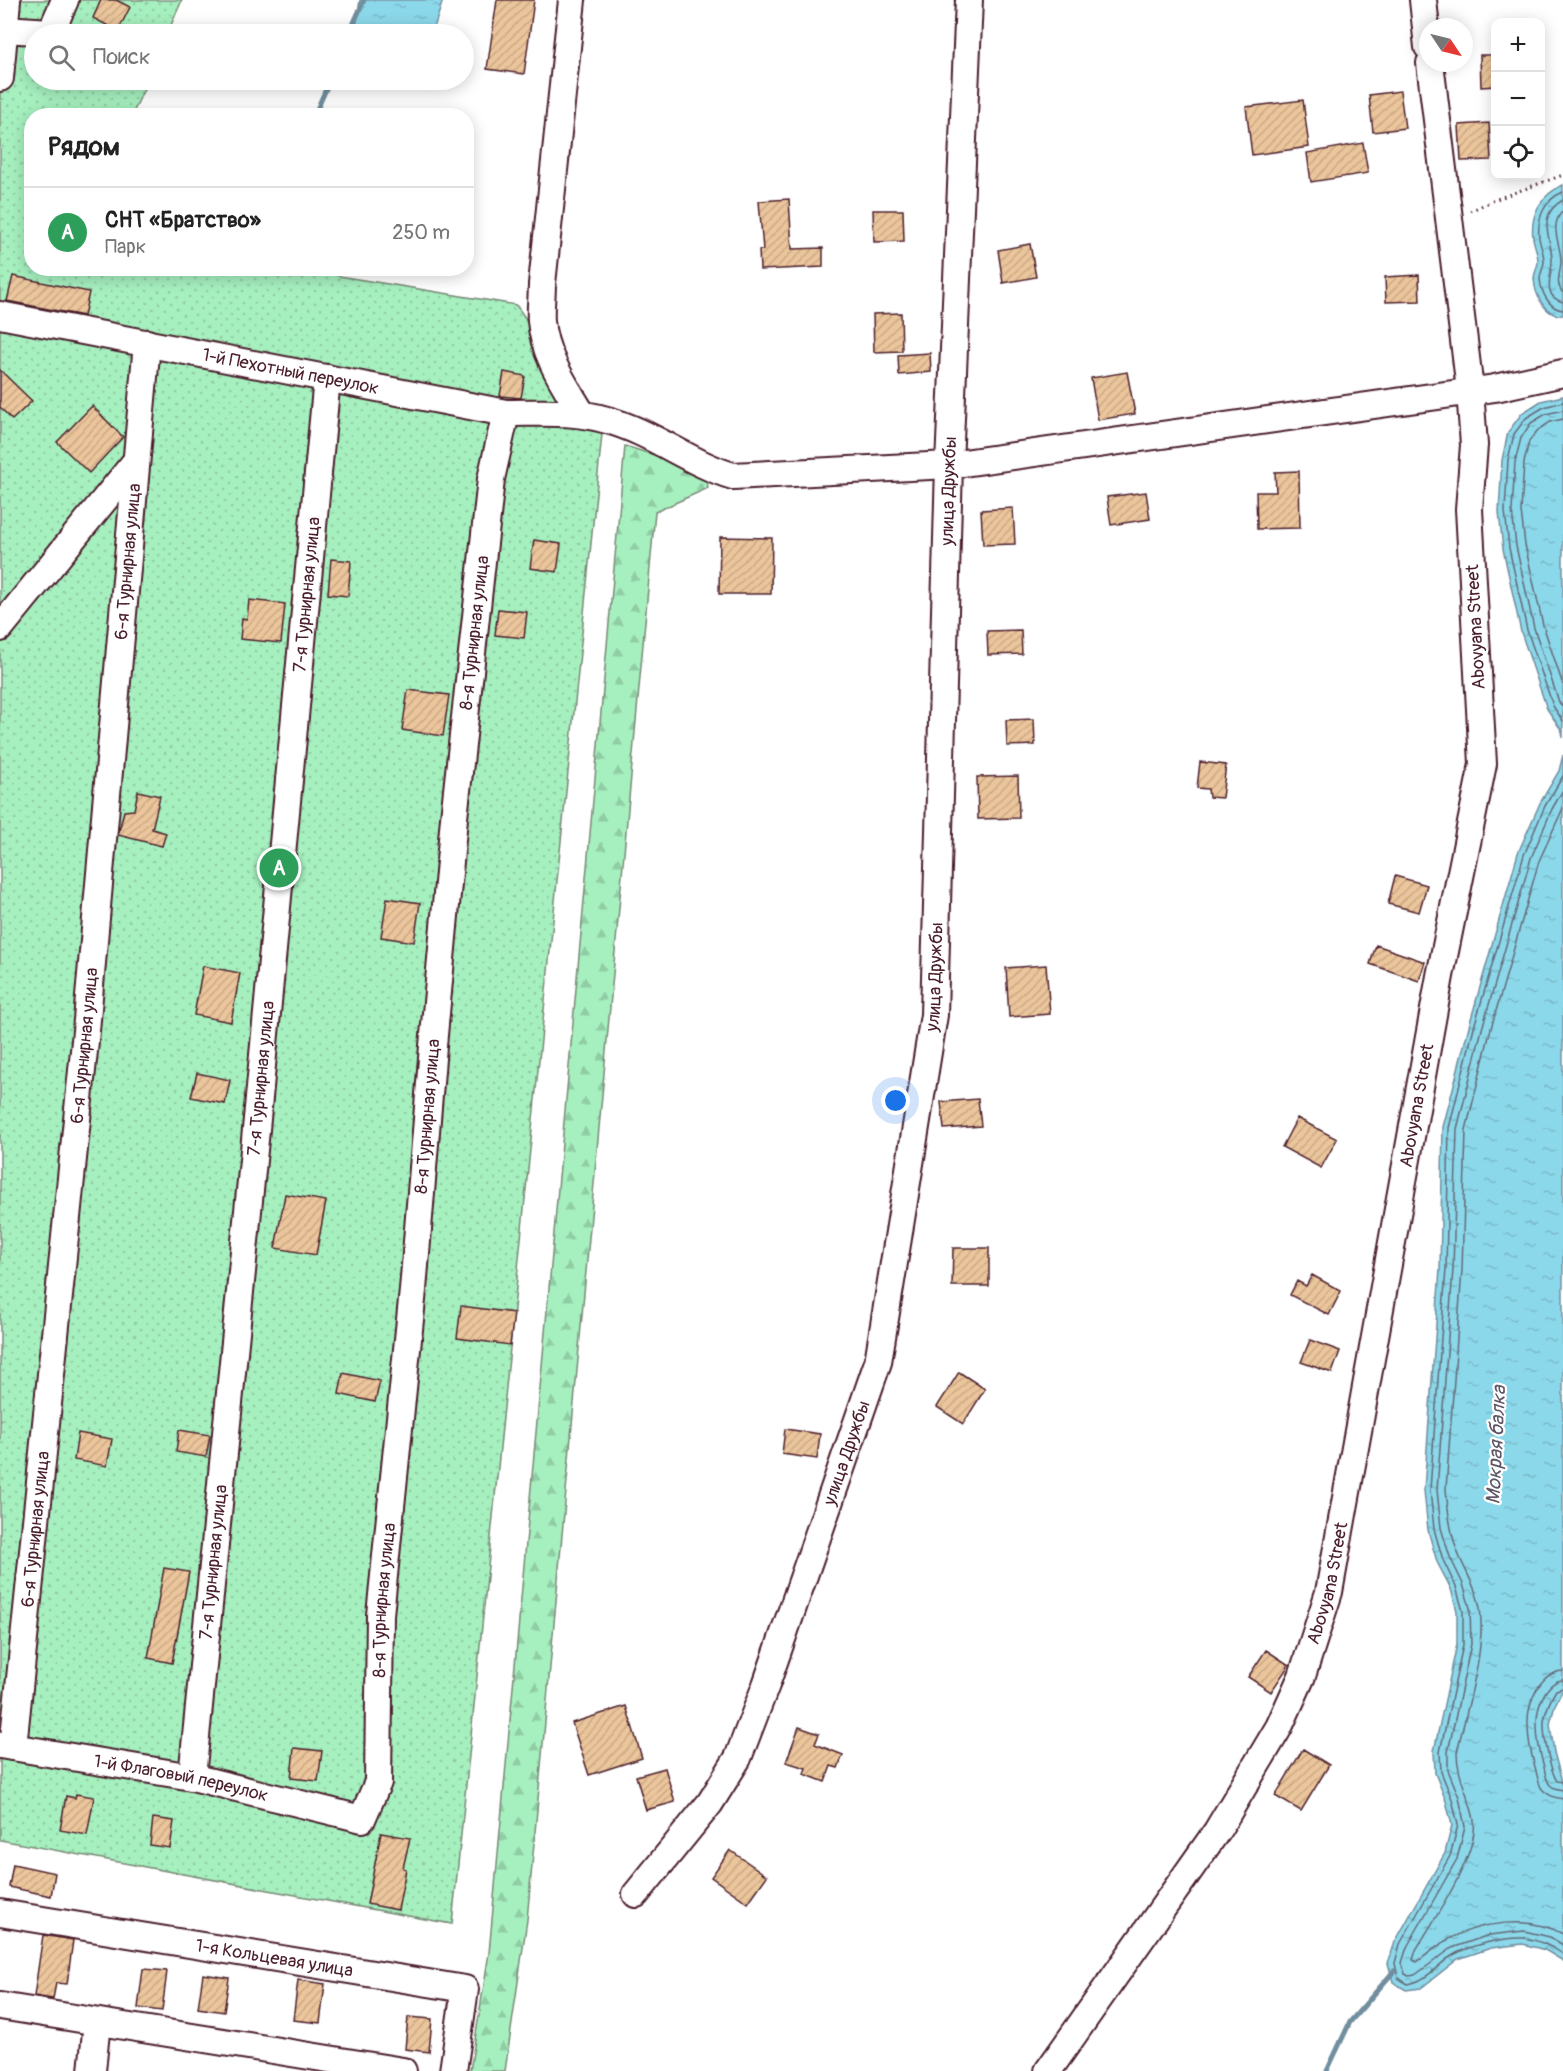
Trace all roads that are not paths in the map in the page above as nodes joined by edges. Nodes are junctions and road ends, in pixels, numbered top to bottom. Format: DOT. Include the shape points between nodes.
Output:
graph roads {
  1 [pos="7,0"];
  2 [pos="65,0"];
  3 [pos="572,0"];
  4 [pos="969,0"];
  5 [pos="1423,0"];
  6 [pos="1425,18"];
  7 [pos="54,24"];
  8 [pos="4,29"];
  9 [pos="24,30"];
  10 [pos="1431,72"];
  11 [pos="0,78"];
  12 [pos="0,315"];
  13 [pos="147,344"];
  14 [pos="1563,373"];
  15 [pos="327,378"];
  16 [pos="1470,390"];
  17 [pos="506,413"];
  18 [pos="582,414"];
  19 [pos="136,461"];
  20 [pos="949,465"];
  21 [pos="0,628"];
  22 [pos="7,1746"];
  23 [pos="192,1777"];
  24 [pos="362,1819"];
  25 [pos="636,1894"];
  26 [pos="0,1913"];
  27 [pos="0,2006"];
  28 [pos="97,2022"];
  29 [pos="280,2061"];
  30 [pos="92,2071"];
  31 [pos="403,2071"];
  32 [pos="453,2071"];
  33 [pos="1048,2071"];
  1 -- 8 [label="street"];
  2 -- 7 [label="street"];
  3 -- 18 [label="street" via="541,321 557,374"];
  4 -- 20 [label="street, улица Дружбы"];
  5 -- 6 [label="street"];
  8 -- 9 [label="street"];
  8 -- 11 [label="street"];
  10 -- 16 [label="street, Abovyana Street"];
  12 -- 13 [label="street, 1-й Пехотный переулок"];
  13 -- 15 [label="street, 1-й Пехотный переулок"];
  13 -- 19 [label="street, 6-я Турнирная улица"];
  14 -- 16 [label="street, 1-й Пехотный переулок"];
  15 -- 17 [label="street, 1-й Пехотный переулок"];
  15 -- 23 [label="street, 7-я Турнирная улица"];
  16 -- 20 [label="street, 1-й Пехотный переулок"];
  16 -- 33 [label="street, Abovyana Street" via="1474,445 1469,509 1483,764 1440,976 1329,1592 1302,1676 1279,1727 1217,1831"];
  17 -- 18 [label="street, 1-й Пехотный переулок"];
  17 -- 24 [label="street, 8-я Турнирная улица" via="491,479 454,818 380,1615 378,1782"];
  18 -- 20 [label="street, 1-й Пехотный переулок" via="610,420 733,476"];
  19 -- 21 [label="street"];
  19 -- 22 [label="street, 6-я Турнирная улица" via="86,1031"];
  20 -- 25 [label="street, улица Дружбы" via="934,1015 878,1362 738,1758 710,1803"];
  22 -- 23 [label="street, 1-й Флаговый переулок"];
  23 -- 24 [label="street, 1-й Флаговый переулок"];
  26 -- 32 [label="street, 1-я Кольцевая улица" via="465,1989"];
  27 -- 28 [label="street"];
  28 -- 29 [label="street"];
  28 -- 30 [label="street"];
  29 -- 31 [label="street"];
}
